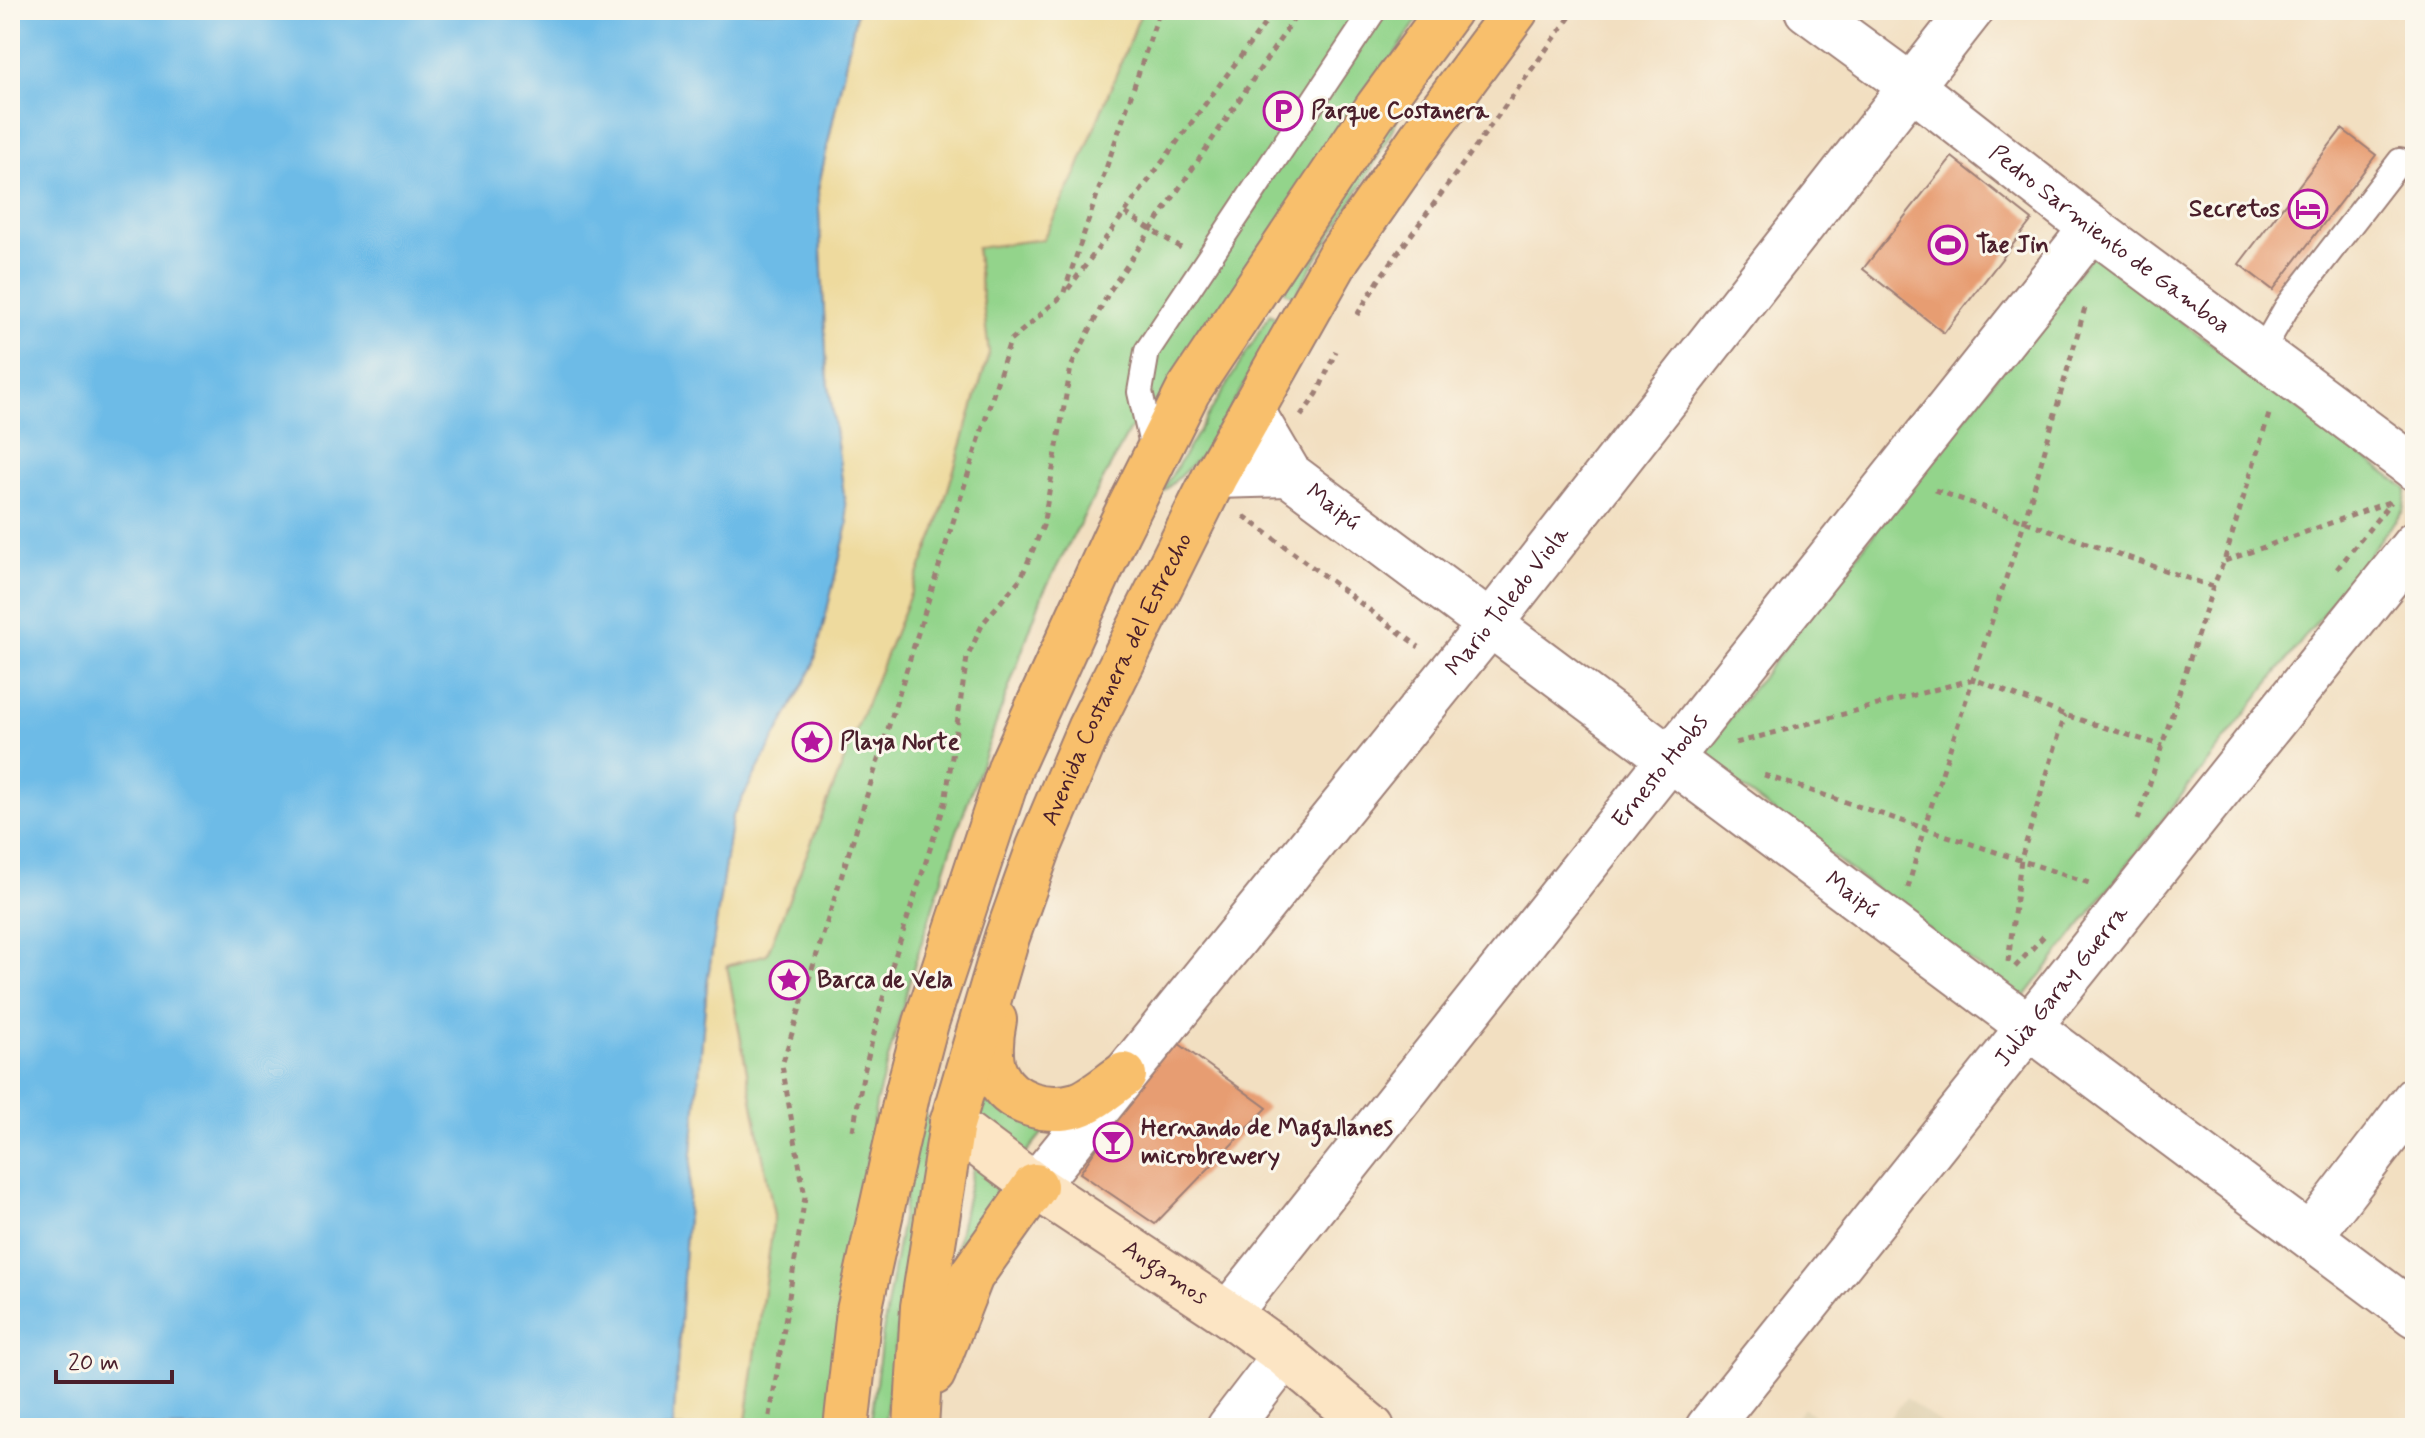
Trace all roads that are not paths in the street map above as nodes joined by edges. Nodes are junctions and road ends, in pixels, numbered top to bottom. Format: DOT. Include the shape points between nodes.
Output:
graph roads {
  1 [pos="1374,10"];
  2 [pos="1449,10"];
  3 [pos="1516,10"];
  4 [pos="1807,10"];
  5 [pos="1971,10"];
  6 [pos="1912,87"];
  7 [pos="2400,161"];
  8 [pos="2092,228"];
  9 [pos="2272,380"];
  10 [pos="1252,411"];
  11 [pos="1155,459"];
  12 [pos="1283,464"];
  13 [pos="1215,476"];
  14 [pos="2403,490"];
  15 [pos="1116,535"];
  16 [pos="2415,544"];
  17 [pos="1490,624"];
  18 [pos="1668,757"];
  19 [pos="1007,937"];
  20 [pos="926,1023"];
  21 [pos="2029,1026"];
  22 [pos="1124,1075"];
  23 [pos="2415,1099"];
  24 [pos="952,1124"];
  25 [pos="1035,1186"];
  26 [pos="2310,1236"];
  27 [pos="1228,1314"];
  28 [pos="2415,1315"];
  29 [pos="1285,1355"];
  30 [pos="917,1422"];
  31 [pos="846,1428"];
  32 [pos="1229,1428"];
  33 [pos="1372,1428"];
  34 [pos="1708,1428"];
  1 -- 11 [label="lane" via="1147,351 1140,392"];
  2 -- 11 [label="main road" via="1196,378"];
  3 -- 10 [label="main road, Avenida Costanera del Estrecho" via="1339,256"];
  4 -- 6 [label="street, Pedro Sarmiento de Gamboa"];
  5 -- 6 [label="street, Mario Toledo Viola"];
  6 -- 8 [label="street, Pedro Sarmiento de Gamboa"];
  6 -- 17 [label="street, Mario Toledo Viola"];
  7 -- 9 [label="lane" via="2287,307"];
  8 -- 9 [label="street, Pedro Sarmiento de Gamboa"];
  8 -- 18 [label="street, Ernesto Hoobs"];
  9 -- 14 [label="street, Pedro Sarmiento de Gamboa"];
  10 -- 12 [label="street, Maipú"];
  10 -- 13 [label="main road, Avenida Costanera del Estrecho"];
  11 -- 15 [label="main road"];
  12 -- 13 [label="street, Maipú"];
  12 -- 17 [label="street, Maipú"];
  13 -- 15 [label="main road"];
  13 -- 19 [label="main road, Avenida Costanera del Estrecho" via="1089,729"];
  15 -- 20 [label="main road" via="1011,766"];
  16 -- 21 [label="street, Julia Garay Guerra"];
  17 -- 18 [label="street, Maipú"];
  17 -- 22 [label="street, Mario Toledo Viola"];
  18 -- 21 [label="street, Maipú"];
  18 -- 27 [label="street, Ernesto Hoobs"];
  19 -- 22 [label="main road" via="991,1038 995,1075 1013,1096 1050,1109 1079,1104"];
  19 -- 24 [label="main road, Avenida Costanera del Estrecho"];
  20 -- 24 [label="main road"];
  20 -- 31 [label="main road" via="859,1311"];
  21 -- 26 [label="street, Maipú"];
  21 -- 34 [label="street, Julia Garay Guerra"];
  22 -- 25 [label="street, Mario Toledo Viola"];
  23 -- 26 [label="street"];
  24 -- 25 [label="street, Angamos"];
  24 -- 30 [label="main road, Avenida Costanera del Estrecho" via="923,1307"];
  25 -- 27 [label="street, Angamos"];
  25 -- 30 [label="main road" via="971,1276"];
  26 -- 28 [label="street, Maipú"];
  27 -- 29 [label="street, Angamos"];
  29 -- 32 [label="street"];
  29 -- 33 [label="street, Angamos"];
}
